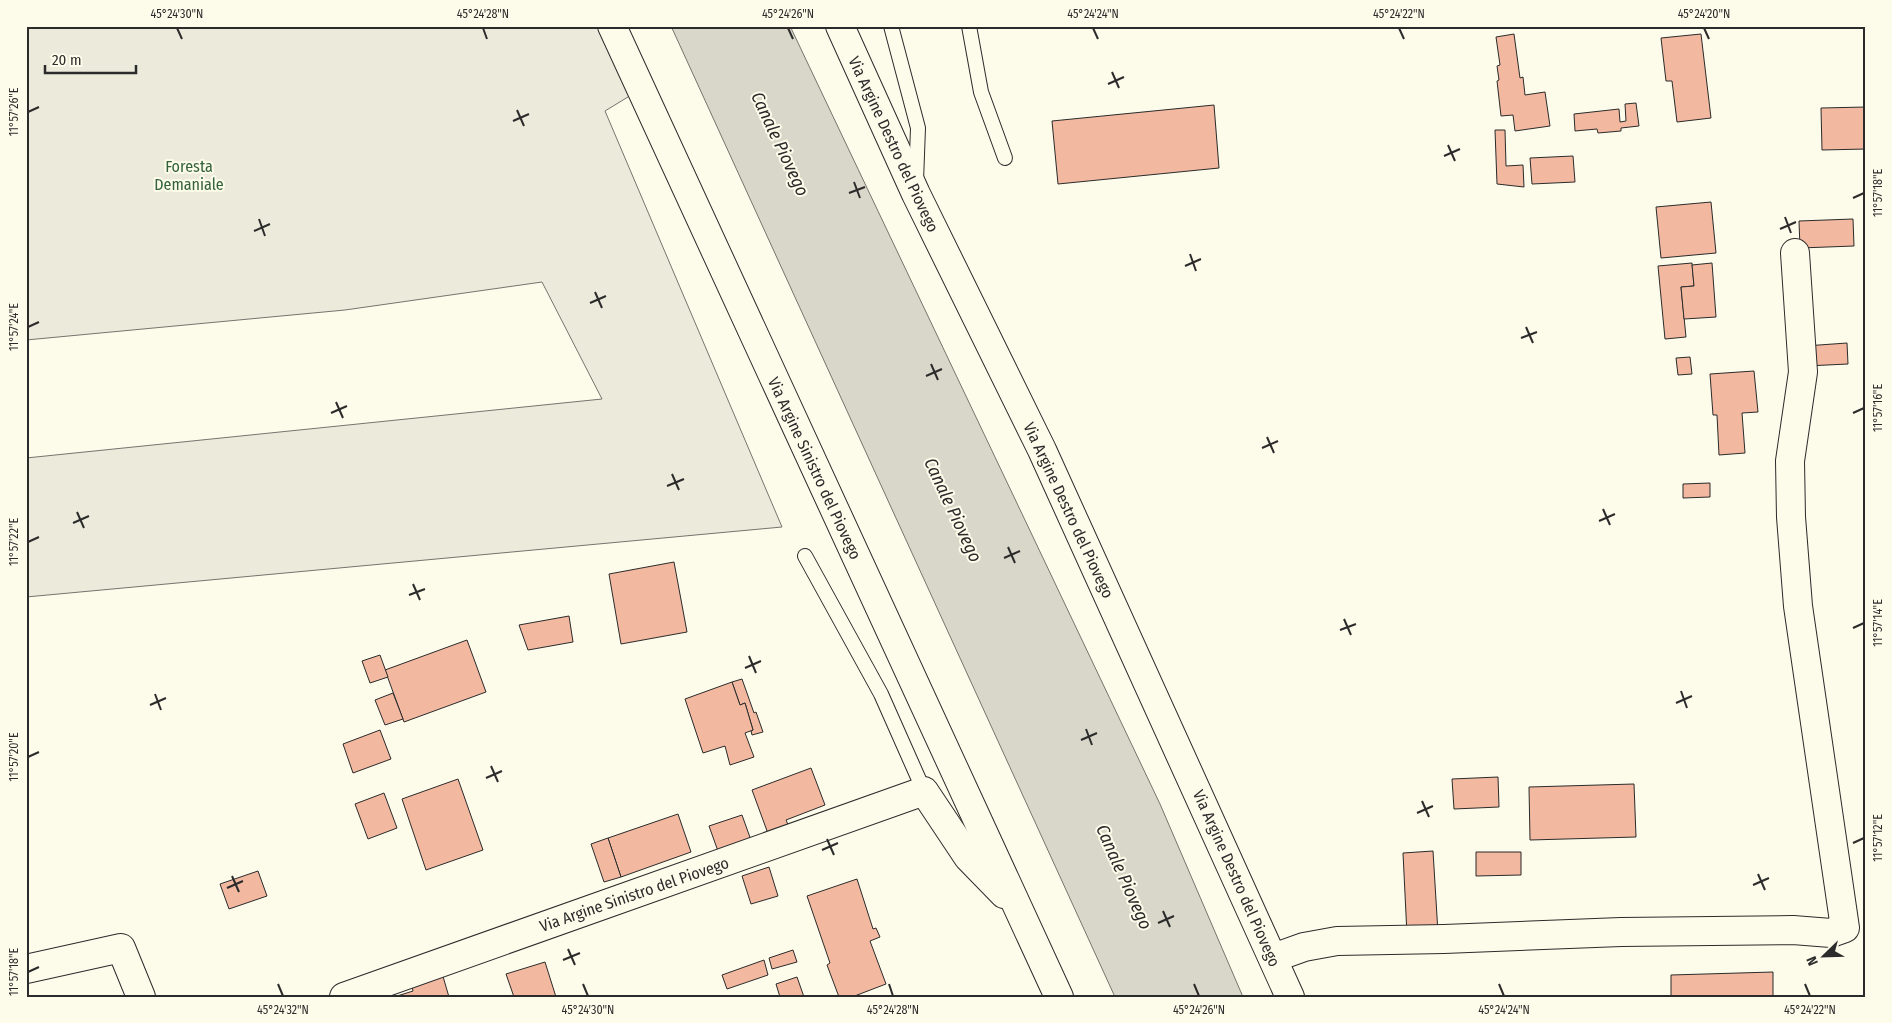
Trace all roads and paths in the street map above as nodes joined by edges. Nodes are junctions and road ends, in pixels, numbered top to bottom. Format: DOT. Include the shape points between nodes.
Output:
graph roads {
  1 [pos="612,26"];
  2 [pos="840,26"];
  3 [pos="853,26"];
  4 [pos="891,26"];
  5 [pos="969,26"];
  6 [pos="873,96"];
  7 [pos="1006,158"];
  8 [pos="916,194"];
  9 [pos="1795,253"];
  10 [pos="804,556"];
  11 [pos="924,792"];
  12 [pos="1018,910"];
  13 [pos="1273,958"];
  14 [pos="26,969"];
  15 [pos="141,997"];
  16 [pos="344,997"];
  17 [pos="1059,997"];
  18 [pos="1290,997"];
  1 -- 12 [label="street, Via Argine Sinistro del Piovego"];
  2 -- 6 [label="street, Via Argine Destro del Piovego"];
  3 -- 6 [label="lane"];
  4 -- 8 [label="lane" via="918,128"];
  5 -- 7 [label="lane" via="981,92"];
  6 -- 8 [label="street, Via Argine Destro del Piovego"];
  8 -- 13 [label="street, Via Argine Destro del Piovego" via="1042,450"];
  9 -- 13 [label="street" via="1803,372 1790,461 1791,517 1798,606 1845,928 1831,933 1794,930 1621,932 1337,941 1304,947"];
  10 -- 11 [label="lane, Via Argine Sinistro del Piovego" via="881,694"];
  11 -- 12 [label="street, Via Argine Sinistro del Piovego" via="968,857"];
  11 -- 16 [label="street, Via Argine Sinistro del Piovego"];
  12 -- 17 [label="street, Via Argine Sinistro del Piovego"];
  13 -- 18 [label="street, Via Argine Destro del Piovego"];
  14 -- 15 [label="street" via="121,948"];
}
